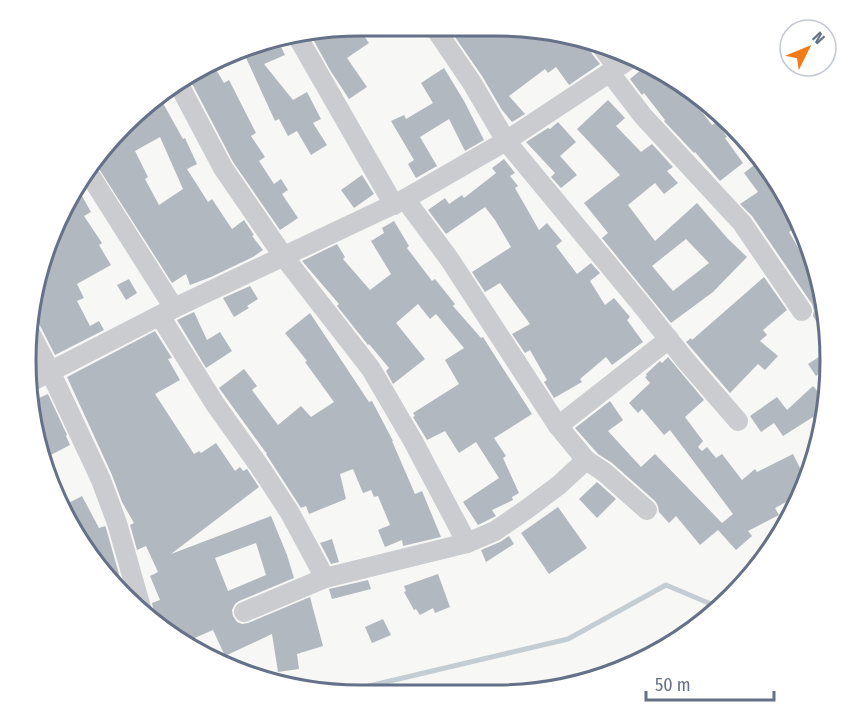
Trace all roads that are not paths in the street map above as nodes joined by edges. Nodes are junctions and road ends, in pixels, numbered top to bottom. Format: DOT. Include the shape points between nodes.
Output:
graph roads {
  1 [pos="440,36"];
  2 [pos="301,41"];
  3 [pos="620,66"];
  4 [pos="182,90"];
  5 [pos="506,141"];
  6 [pos="92,179"];
  7 [pos="400,202"];
  8 [pos="284,258"];
  9 [pos="802,311"];
  10 [pos="167,312"];
  11 [pos="669,339"];
  12 [pos="37,345"];
  13 [pos="51,371"];
  14 [pos="37,378"];
  15 [pos="738,421"];
  16 [pos="558,426"];
  17 [pos="586,460"];
  18 [pos="647,510"];
  19 [pos="467,543"];
  20 [pos="324,578"];
  21 [pos="138,596"];
  22 [pos="244,612"];
  1 -- 5 [label="street"];
  2 -- 7 [label="street"];
  3 -- 5 [label="street"];
  3 -- 9 [label="street" via="643,116 742,223"];
  4 -- 8 [label="street" via="223,168"];
  5 -- 7 [label="street"];
  5 -- 11 [label="street"];
  6 -- 10 [label="street"];
  7 -- 8 [label="street"];
  7 -- 16 [label="street" via="450,260"];
  8 -- 10 [label="street"];
  8 -- 19 [label="street" via="371,369"];
  10 -- 13 [label="street"];
  10 -- 20 [label="street" via="215,404 290,513"];
  11 -- 15 [label="street"];
  11 -- 16 [label="street"];
  12 -- 13 [label="street"];
  13 -- 14 [label="street"];
  13 -- 21 [label="street" via="101,480"];
  16 -- 17 [label="street"];
  17 -- 18 [label="street"];
  17 -- 19 [label="street" via="527,509 495,531"];
  19 -- 20 [label="street"];
  20 -- 22 [label="street"];
}
